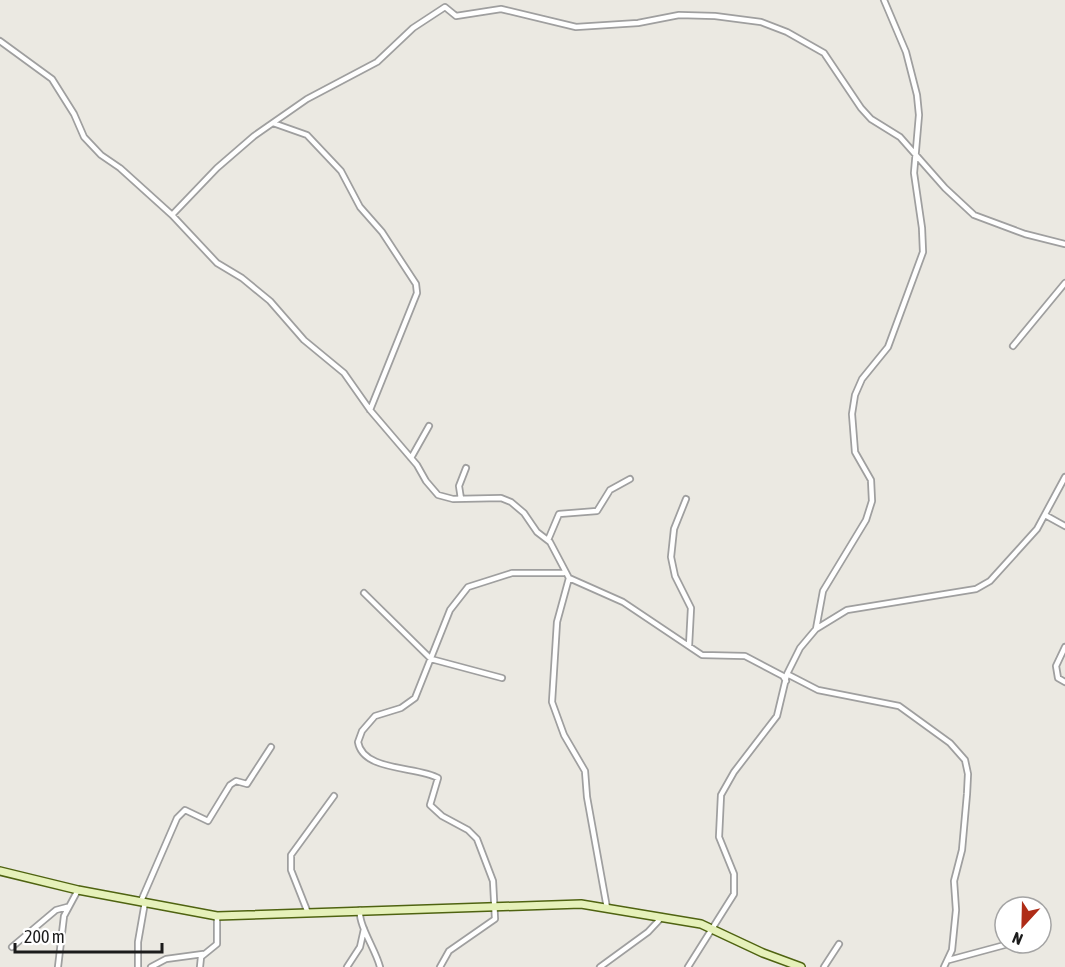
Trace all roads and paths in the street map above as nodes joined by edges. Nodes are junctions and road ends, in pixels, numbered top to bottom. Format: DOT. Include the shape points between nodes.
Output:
graph roads {
  1 [pos="884,0"];
  2 [pos="0,41"];
  3 [pos="273,123"];
  4 [pos="917,156"];
  5 [pos="172,215"];
  6 [pos="1065,244"];
  7 [pos="1065,283"];
  8 [pos="1013,346"];
  9 [pos="370,410"];
  10 [pos="429,426"];
  11 [pos="411,458"];
  12 [pos="466,468"];
  13 [pos="1065,477"];
  14 [pos="630,479"];
  15 [pos="461,499"];
  16 [pos="686,499"];
  17 [pos="1044,515"];
  18 [pos="1065,526"];
  19 [pos="548,540"];
  20 [pos="565,573"];
  21 [pos="569,578"];
  22 [pos="364,593"];
  23 [pos="816,629"];
  24 [pos="689,646"];
  25 [pos="1065,647"];
  26 [pos="431,659"];
  27 [pos="787,674"];
  28 [pos="502,678"];
  29 [pos="786,681"];
  30 [pos="1065,682"];
  31 [pos="271,747"];
  32 [pos="334,796"];
  33 [pos="0,871"];
  34 [pos="78,890"];
  35 [pos="143,901"];
  36 [pos="67,907"];
  37 [pos="495,908"];
  38 [pos="607,908"];
  39 [pos="360,910"];
  40 [pos="308,913"];
  41 [pos="217,916"];
  42 [pos="662,916"];
  43 [pos="364,929"];
  44 [pos="714,930"];
  45 [pos="839,945"];
  46 [pos="12,947"];
  47 [pos="993,948"];
  48 [pos="204,954"];
  49 [pos="950,960"];
  50 [pos="782,964"];
  51 [pos="58,967"];
  52 [pos="138,967"];
  53 [pos="151,967"];
  54 [pos="200,967"];
  55 [pos="347,967"];
  56 [pos="380,967"];
  57 [pos="440,967"];
  58 [pos="600,967"];
  59 [pos="688,967"];
  60 [pos="801,967"];
  61 [pos="824,967"];
  62 [pos="944,967"];
  1 -- 4 [label="street" via="913,75 919,115"];
  2 -- 5 [label="street" via="52,78 87,140"];
  3 -- 4 [label="street" via="307,99 377,62 413,28 445,6 456,16 501,9 576,27 638,23 679,15 715,16 761,22 824,53 861,108 900,137"];
  3 -- 5 [label="street" via="217,168"];
  3 -- 9 [label="street" via="307,135 341,171 360,207 382,232 416,284 417,293"];
  4 -- 6 [label="street" via="974,215"];
  4 -- 23 [label="street" via="914,173 922,228 921,261 888,347 862,379 852,414 855,452 871,480 872,501 866,520 823,591"];
  5 -- 9 [label="street" via="217,263 270,301 304,340 342,371"];
  7 -- 8 [label="street"];
  9 -- 11 [label="street"];
  10 -- 11 [label="street"];
  11 -- 15 [label="street" via="438,495"];
  12 -- 15 [label="street" via="459,486"];
  13 -- 17 [label="street"];
  14 -- 19 [label="street" via="610,490 597,512 559,514"];
  15 -- 19 [label="street" via="505,499 522,510 537,532"];
  16 -- 24 [label="street" via="674,530 671,557 675,576 691,608"];
  17 -- 18 [label="street"];
  17 -- 23 [label="street" via="1021,549 990,581 976,589 847,610"];
  19 -- 20 [label="street"];
  20 -- 21 [label="street"];
  20 -- 26 [label="street" via="512,573 468,587 450,610"];
  21 -- 24 [label="street" via="623,602"];
  21 -- 38 [label="street" via="557,622 552,702 564,735 585,771"];
  22 -- 26 [label="street"];
  23 -- 27 [label="street" via="800,648"];
  24 -- 29 [label="street" via="707,656 745,656"];
  25 -- 30 [label="street" via="1056,666 1058,678"];
  26 -- 28 [label="street"];
  26 -- 37 [label="street" via="415,698 401,708 375,716 362,731 359,748 386,766 438,778 430,805 477,839 493,881"];
  27 -- 29 [label="street"];
  27 -- 49 [label="street" via="818,690 899,706 950,743 965,760 967,794 962,850 954,881 956,910"];
  29 -- 44 [label="street" via="777,716 721,795 719,837 735,883 734,894"];
  31 -- 35 [label="street" via="247,784 236,781 230,785 208,821 189,810 177,818"];
  32 -- 40 [label="street" via="291,855 291,870"];
  33 -- 34 [label="main road"];
  34 -- 35 [label="main road"];
  34 -- 36 [label="street"];
  35 -- 41 [label="main road"];
  35 -- 52 [label="street"];
  36 -- 46 [label="street" via="56,910"];
  36 -- 51 [label="street"];
  37 -- 38 [label="main road" via="569,903"];
  37 -- 39 [label="main road"];
  37 -- 57 [label="street" via="494,921 449,951"];
  38 -- 42 [label="main road"];
  39 -- 40 [label="main road"];
  39 -- 43 [label="street"];
  40 -- 41 [label="main road"];
  41 -- 48 [label="street" via="217,944"];
  42 -- 44 [label="main road"];
  42 -- 58 [label="street" via="648,933"];
  43 -- 55 [label="street" via="360,947"];
  43 -- 56 [label="street"];
  44 -- 50 [label="main road"];
  44 -- 59 [label="street"];
  45 -- 61 [label="street"];
  47 -- 49 [label="street"];
  48 -- 53 [label="street" via="166,959"];
  48 -- 54 [label="street"];
  49 -- 62 [label="street"];
  50 -- 60 [label="main road"];
}
